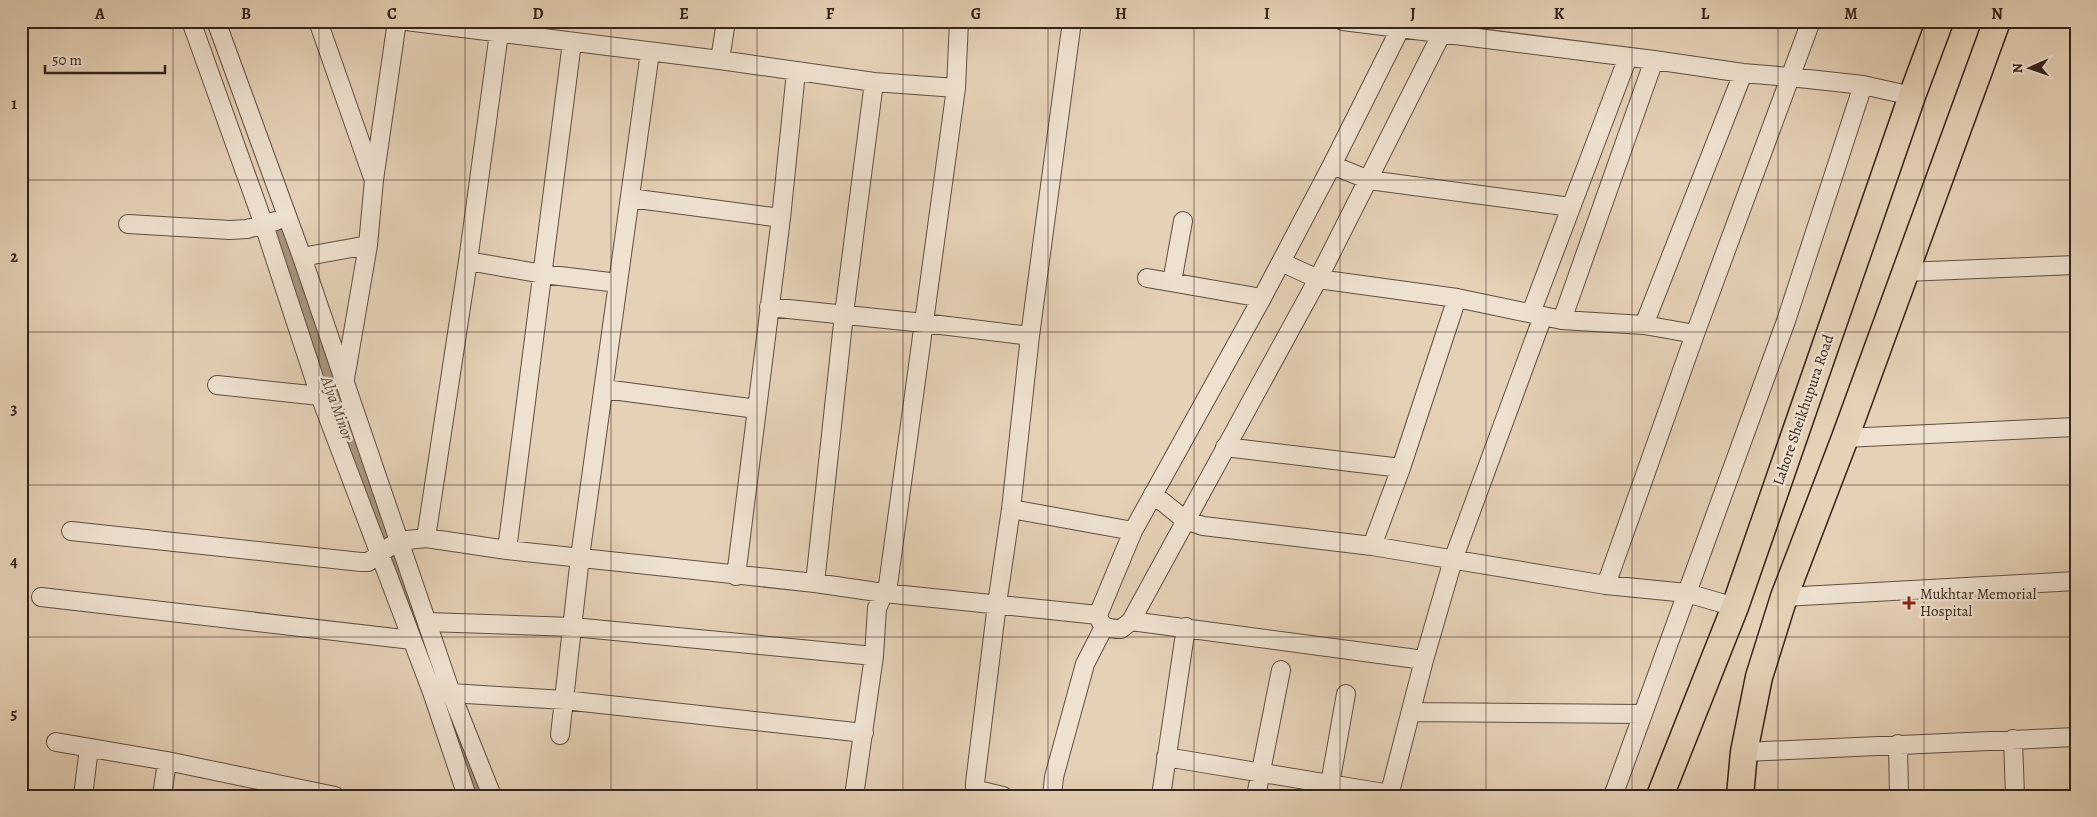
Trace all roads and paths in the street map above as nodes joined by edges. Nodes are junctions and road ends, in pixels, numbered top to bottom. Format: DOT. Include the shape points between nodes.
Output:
graph roads {
  1 [pos="191,21"];
  2 [pos="216,21"];
  3 [pos="318,21"];
  4 [pos="397,21"];
  5 [pos="406,21"];
  6 [pos="726,21"];
  7 [pos="959,21"];
  8 [pos="1072,21"];
  9 [pos="1343,21"];
  10 [pos="1811,21"];
  11 [pos="1940,21"];
  12 [pos="1997,21"];
  13 [pos="1402,25"];
  14 [pos="1444,27"];
  15 [pos="499,33"];
  16 [pos="572,42"];
  17 [pos="650,52"];
  18 [pos="1628,57"];
  19 [pos="720,60"];
  20 [pos="1654,60"];
  21 [pos="796,72"];
  22 [pos="1743,73"];
  23 [pos="1790,76"];
  24 [pos="874,82"];
  25 [pos="1863,85"];
  26 [pos="956,88"];
  27 [pos="1912,96"];
  28 [pos="1332,166"];
  29 [pos="374,180"];
  30 [pos="1369,180"];
  31 [pos="630,198"];
  32 [pos="1571,208"];
  33 [pos="781,218"];
  34 [pos="275,221"];
  35 [pos="1183,221"];
  36 [pos="128,224"];
  37 [pos="368,245"];
  38 [pos="302,257"];
  39 [pos="468,261"];
  40 [pos="1281,262"];
  41 [pos="2076,265"];
  42 [pos="1906,272"];
  43 [pos="542,274"];
  44 [pos="1147,278"];
  45 [pos="1318,279"];
  46 [pos="1172,282"];
  47 [pos="618,283"];
  48 [pos="1262,298"];
  49 [pos="1457,298"];
  50 [pos="769,307"];
  51 [pos="844,314"];
  52 [pos="1537,315"];
  53 [pos="1562,320"];
  54 [pos="924,322"];
  55 [pos="1644,325"];
  56 [pos="1695,334"];
  57 [pos="1030,336"];
  58 [pos="344,383"];
  59 [pos="217,385"];
  60 [pos="604,389"];
  61 [pos="320,396"];
  62 [pos="757,409"];
  63 [pos="2076,427"];
  64 [pos="1845,438"];
  65 [pos="1226,447"];
  66 [pos="1401,468"];
  67 [pos="1153,494"];
  68 [pos="1012,508"];
  69 [pos="1185,520"];
  70 [pos="71,531"];
  71 [pos="1133,531"];
  72 [pos="426,538"];
  73 [pos="398,541"];
  74 [pos="1372,546"];
  75 [pos="507,550"];
  76 [pos="380,555"];
  77 [pos="580,557"];
  78 [pos="1454,560"];
  79 [pos="736,576"];
  80 [pos="2076,581"];
  81 [pos="815,583"];
  82 [pos="1606,585"];
  83 [pos="884,593"];
  84 [pos="1687,593"];
  85 [pos="41,597"];
  86 [pos="1784,597"];
  87 [pos="997,604"];
  88 [pos="1735,607"];
  89 [pos="1101,621"];
  90 [pos="1131,621"];
  91 [pos="427,622"];
  92 [pos="573,627"];
  93 [pos="1186,627"];
  94 [pos="412,640"];
  95 [pos="874,656"];
  96 [pos="1424,660"];
  97 [pos="1281,670"];
  98 [pos="451,693"];
  99 [pos="1346,694"];
  100 [pos="564,700"];
  101 [pos="1412,712"];
  102 [pos="1643,714"];
  103 [pos="864,733"];
  104 [pos="560,735"];
  105 [pos="2076,737"];
  106 [pos="2013,739"];
  107 [pos="56,742"];
  108 [pos="1898,744"];
  109 [pos="89,748"];
  110 [pos="1744,752"];
  111 [pos="1166,757"];
  112 [pos="167,761"];
  113 [pos="1261,773"];
  114 [pos="1329,790"];
  115 [pos="1390,795"];
  116 [pos="82,796"];
  117 [pos="162,796"];
  118 [pos="335,796"];
  119 [pos="467,796"];
  120 [pos="492,796"];
  121 [pos="854,796"];
  122 [pos="1004,796"];
  123 [pos="1052,796"];
  124 [pos="1161,796"];
  125 [pos="1256,796"];
  126 [pos="1613,796"];
  127 [pos="1660,796"];
  128 [pos="1740,796"];
  129 [pos="1899,796"];
  130 [pos="2015,796"];
  1 -- 34 [label="street"];
  2 -- 34 [label="street"];
  3 -- 29 [label="street"];
  4 -- 29 [label="street"];
  5 -- 15 [label="street"];
  6 -- 19 [label="street"];
  7 -- 26 [label="street"];
  8 -- 57 [label="street"];
  9 -- 13 [label="street"];
  10 -- 23 [label="street"];
  11 -- 27 [label="highway, Lahore Sheikhupura Road"];
  12 -- 42 [label="highway"];
  13 -- 14 [label="street"];
  13 -- 28 [label="street"];
  14 -- 18 [label="street"];
  14 -- 30 [label="street"];
  15 -- 16 [label="street"];
  15 -- 39 [label="street"];
  16 -- 17 [label="street"];
  16 -- 43 [label="street"];
  17 -- 19 [label="street"];
  17 -- 31 [label="street"];
  18 -- 20 [label="street"];
  18 -- 32 [label="street"];
  19 -- 21 [label="street"];
  20 -- 22 [label="street"];
  20 -- 53 [label="street"];
  21 -- 24 [label="street"];
  21 -- 33 [label="street"];
  22 -- 23 [label="street"];
  22 -- 55 [label="street"];
  23 -- 25 [label="street"];
  23 -- 56 [label="street"];
  24 -- 26 [label="street"];
  24 -- 51 [label="street"];
  25 -- 27 [label="street"];
  25 -- 84 [label="street" via="1786,321"];
  26 -- 54 [label="street"];
  27 -- 88 [label="highway, Lahore Sheikhupura Road"];
  28 -- 30 [label="street"];
  28 -- 40 [label="street"];
  29 -- 37 [label="street"];
  30 -- 32 [label="street"];
  30 -- 45 [label="street"];
  31 -- 33 [label="street"];
  31 -- 47 [label="street"];
  32 -- 52 [label="street"];
  33 -- 50 [label="street"];
  34 -- 36 [label="street" via="230,230"];
  34 -- 38 [label="street"];
  34 -- 61 [label="street"];
  35 -- 46 [label="street"];
  37 -- 38 [label="street"];
  37 -- 58 [label="street"];
  38 -- 58 [label="street"];
  39 -- 43 [label="street"];
  39 -- 72 [label="street"];
  40 -- 45 [label="street"];
  40 -- 48 [label="street"];
  41 -- 42 [label="street"];
  42 -- 64 [label="highway"];
  43 -- 47 [label="street"];
  43 -- 75 [label="street"];
  44 -- 46 [label="street"];
  45 -- 49 [label="street"];
  45 -- 65 [label="street"];
  46 -- 48 [label="street"];
  47 -- 60 [label="street"];
  48 -- 67 [label="street"];
  49 -- 52 [label="street"];
  49 -- 66 [label="street"];
  50 -- 51 [label="street"];
  50 -- 62 [label="street"];
  51 -- 54 [label="street"];
  51 -- 81 [label="street"];
  52 -- 53 [label="street"];
  52 -- 78 [label="street"];
  53 -- 55 [label="street"];
  54 -- 57 [label="street"];
  54 -- 83 [label="street" via="888,585"];
  55 -- 56 [label="street"];
  56 -- 82 [label="street"];
  57 -- 68 [label="street"];
  58 -- 73 [label="street"];
  59 -- 61 [label="street"];
  60 -- 62 [label="street"];
  60 -- 77 [label="street"];
  61 -- 76 [label="street"];
  62 -- 79 [label="street"];
  63 -- 64 [label="street"];
  64 -- 86 [label="highway"];
  65 -- 66 [label="street"];
  65 -- 69 [label="street"];
  66 -- 74 [label="street"];
  67 -- 69 [label="street"];
  67 -- 71 [label="street"];
  68 -- 71 [label="street"];
  68 -- 87 [label="street"];
  69 -- 74 [label="street" via="1225,530"];
  69 -- 90 [label="street"];
  70 -- 76 [label="street" via="361,562"];
  71 -- 89 [label="street"];
  72 -- 73 [label="street"];
  72 -- 75 [label="street"];
  73 -- 76 [label="street"];
  73 -- 91 [label="street"];
  74 -- 78 [label="street"];
  75 -- 77 [label="street"];
  76 -- 94 [label="street"];
  77 -- 79 [label="street"];
  77 -- 92 [label="street"];
  78 -- 82 [label="street"];
  78 -- 96 [label="street"];
  79 -- 81 [label="street"];
  80 -- 86 [label="street"];
  81 -- 83 [label="street"];
  82 -- 84 [label="street"];
  83 -- 87 [label="street"];
  83 -- 95 [label="street" via="878,608"];
  84 -- 88 [label="street"];
  84 -- 102 [label="street"];
  85 -- 94 [label="street"];
  86 -- 110 [label="highway" via="1759,677"];
  87 -- 89 [label="street"];
  87 -- 122 [label="street" via="975,785 978,790"];
  88 -- 127 [label="highway, Lahore Sheikhupura Road"];
  89 -- 90 [label="street" via="1122,629"];
  89 -- 123 [label="street" via="1085,664"];
  90 -- 93 [label="street"];
  91 -- 92 [label="street"];
  91 -- 98 [label="street"];
  92 -- 95 [label="street"];
  92 -- 100 [label="street"];
  93 -- 96 [label="street"];
  93 -- 111 [label="street"];
  94 -- 119 [label="street"];
  95 -- 103 [label="street"];
  96 -- 101 [label="street"];
  97 -- 113 [label="street"];
  98 -- 100 [label="street"];
  98 -- 120 [label="street"];
  99 -- 114 [label="street"];
  100 -- 103 [label="street"];
  100 -- 104 [label="street"];
  101 -- 102 [label="street"];
  101 -- 115 [label="street"];
  102 -- 126 [label="street"];
  103 -- 121 [label="street"];
  105 -- 106 [label="street"];
  106 -- 108 [label="street"];
  106 -- 130 [label="street"];
  107 -- 109 [label="street"];
  108 -- 110 [label="street"];
  108 -- 129 [label="street"];
  109 -- 112 [label="street"];
  109 -- 116 [label="street"];
  110 -- 128 [label="highway"];
  111 -- 113 [label="street"];
  111 -- 124 [label="street"];
  112 -- 117 [label="street"];
  112 -- 118 [label="street"];
  113 -- 114 [label="street"];
  113 -- 125 [label="street"];
  114 -- 115 [label="street"];
}
